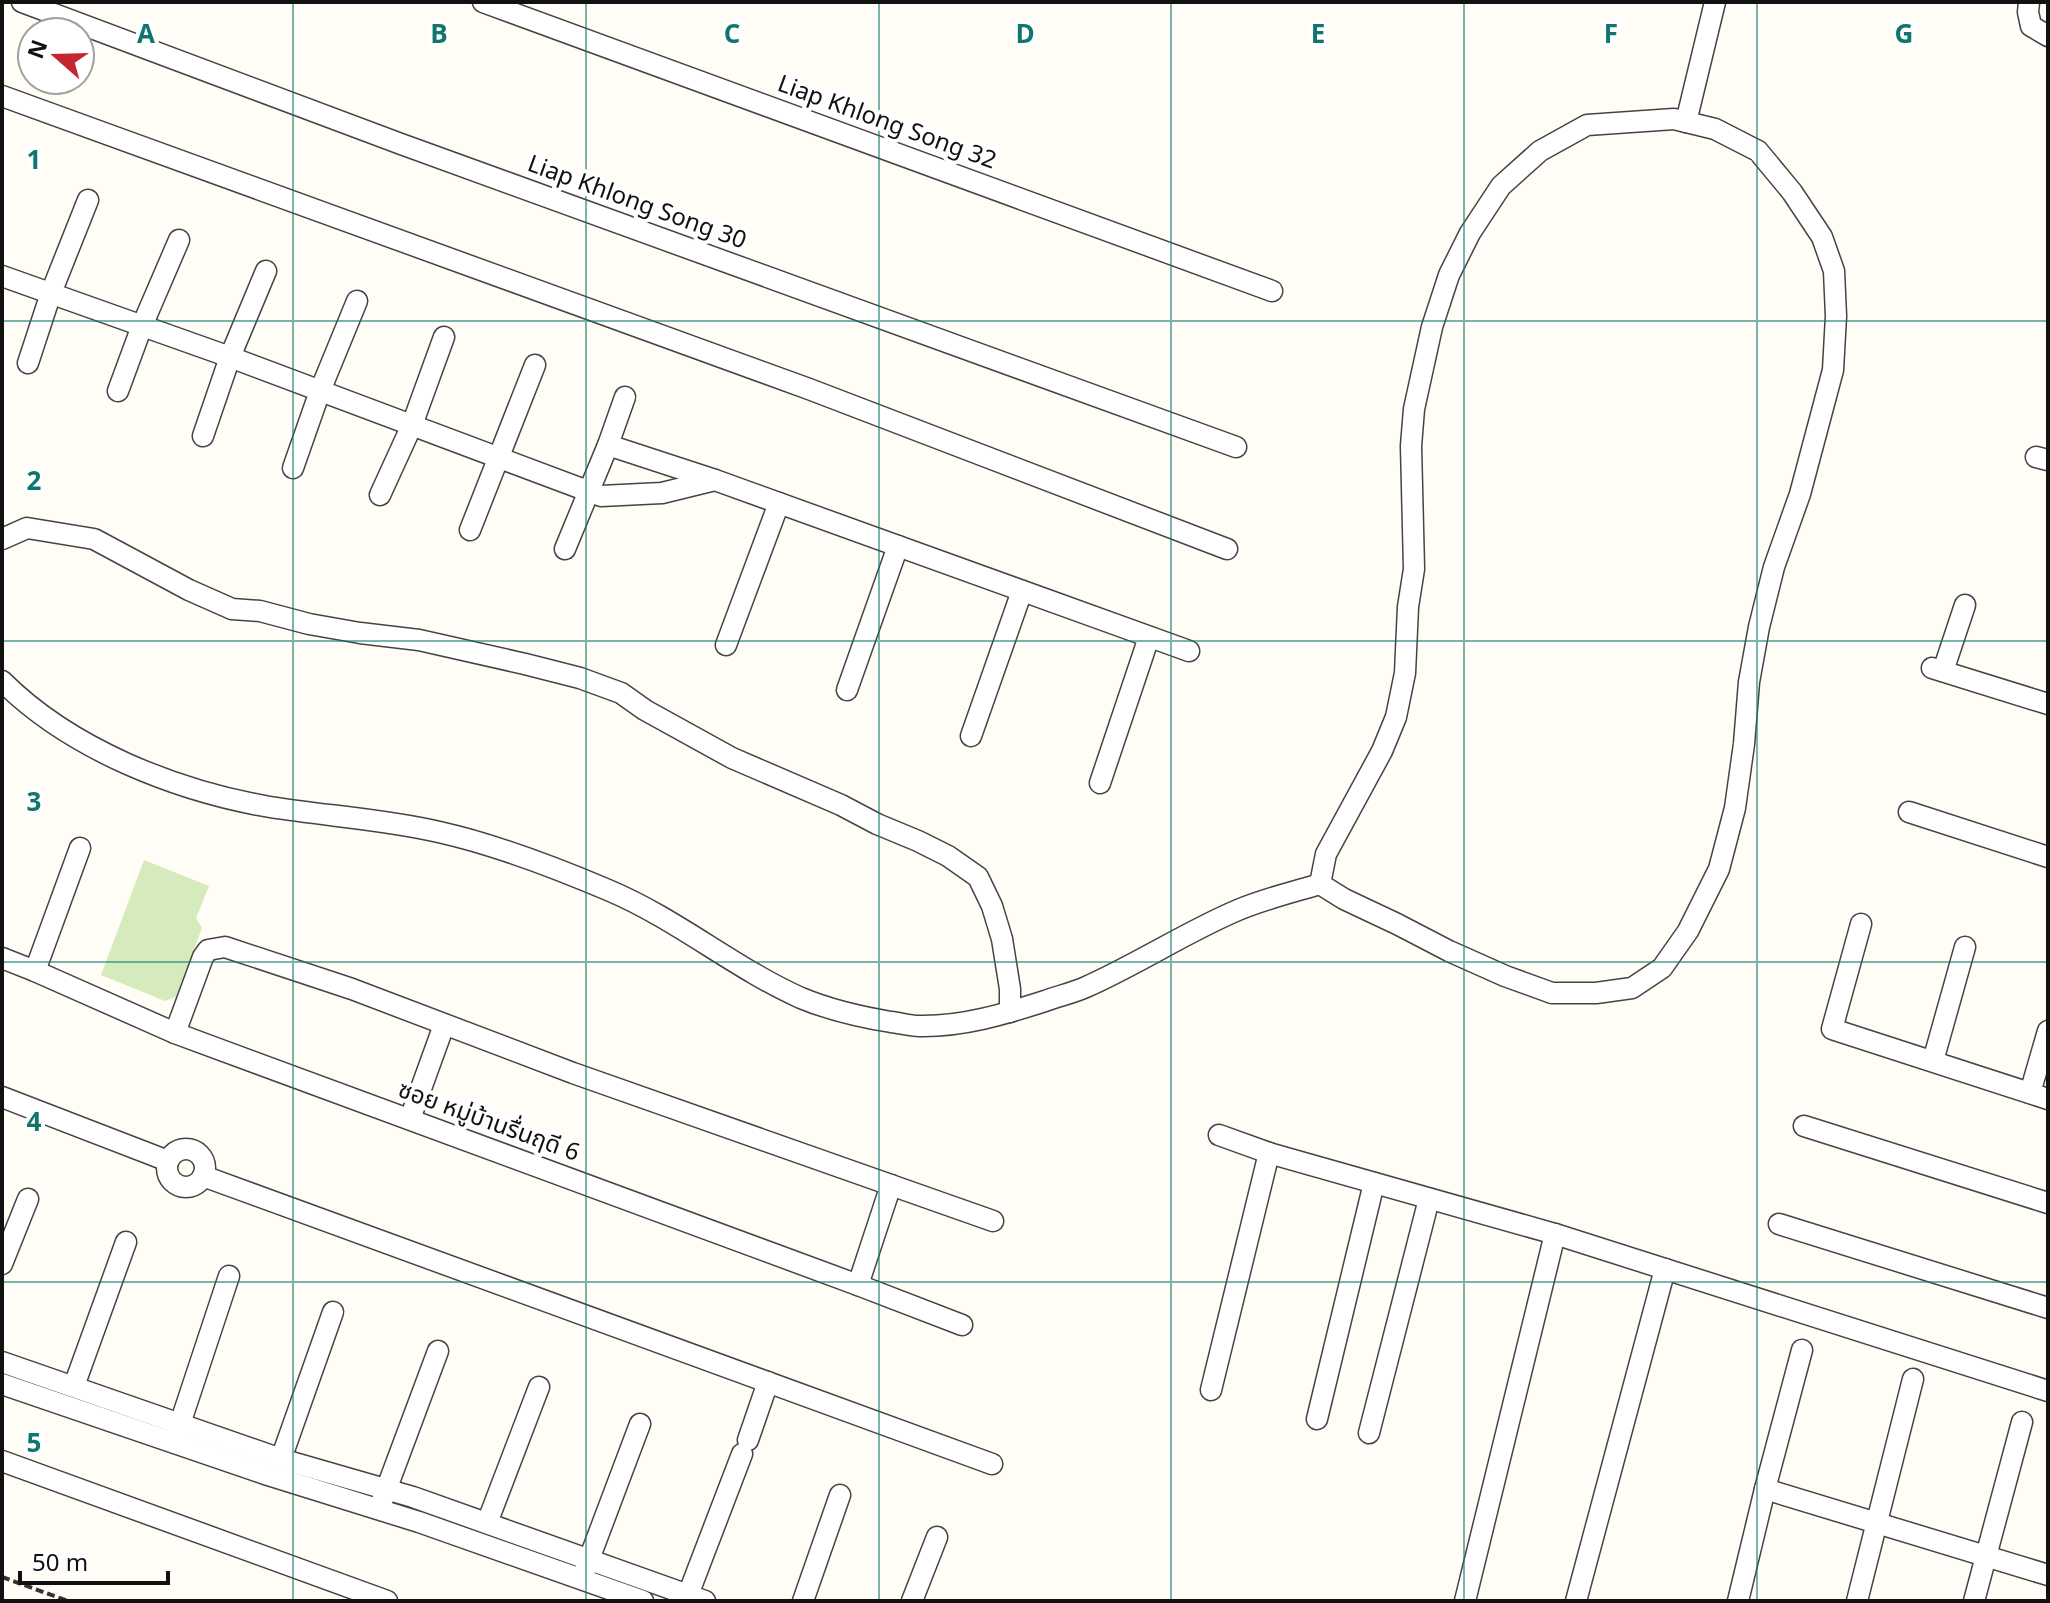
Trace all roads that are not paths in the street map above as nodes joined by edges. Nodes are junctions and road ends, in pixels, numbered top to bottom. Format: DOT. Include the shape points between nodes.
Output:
graph roads {
  1 [pos="22,2"];
  2 [pos="483,2"];
  3 [pos="1715,2"];
  4 [pos="2029,2"];
  5 [pos="2048,36"];
  6 [pos="2,96"];
  7 [pos="1686,122"];
  8 [pos="88,200"];
  9 [pos="179,240"];
  10 [pos="266,271"];
  11 [pos="2,276"];
  12 [pos="1272,291"];
  13 [pos="51,293"];
  14 [pos="357,301"];
  15 [pos="142,326"];
  16 [pos="444,337"];
  17 [pos="230,357"];
  18 [pos="28,363"];
  19 [pos="535,365"];
  20 [pos="118,391"];
  21 [pos="320,391"];
  22 [pos="625,397"];
  23 [pos="412,425"];
  24 [pos="203,436"];
  25 [pos="608,445"];
  26 [pos="1236,447"];
  27 [pos="498,457"];
  28 [pos="293,468"];
  29 [pos="715,480"];
  30 [pos="588,491"];
  31 [pos="380,495"];
  32 [pos="779,503"];
  33 [pos="470,530"];
  34 [pos="2,539"];
  35 [pos="898,546"];
  36 [pos="565,549"];
  37 [pos="1227,549"];
  38 [pos="1022,591"];
  39 [pos="1965,605"];
  40 [pos="1149,637"];
  41 [pos="726,645"];
  42 [pos="1189,651"];
  43 [pos="2,681"];
  44 [pos="847,690"];
  45 [pos="2048,704"];
  46 [pos="971,736"];
  47 [pos="1100,783"];
  48 [pos="1909,812"];
  49 [pos="80,848"];
  50 [pos="2048,857"];
  51 [pos="1320,884"];
  52 [pos="1861,924"];
  53 [pos="1965,947"];
  54 [pos="2,958"];
  55 [pos="35,971"];
  56 [pos="1010,1012"];
  57 [pos="444,1025"];
  58 [pos="2048,1031"];
  59 [pos="175,1033"];
  60 [pos="1933,1061"];
  61 [pos="2039,1096"];
  62 [pos="2,1097"];
  63 [pos="410,1119"];
  64 [pos="1804,1126"];
  65 [pos="1219,1135"];
  66 [pos="1269,1153"];
  67 [pos="1374,1183"];
  68 [pos="891,1185"];
  69 [pos="28,1199"];
  70 [pos="1429,1199"];
  71 [pos="2048,1203"];
  72 [pos="993,1221"];
  73 [pos="1779,1224"];
  74 [pos="1555,1234"];
  75 [pos="126,1242"];
  76 [pos="2,1264"];
  77 [pos="1665,1269"];
  78 [pos="229,1276"];
  79 [pos="858,1285"];
  80 [pos="2048,1308"];
  81 [pos="333,1312"];
  82 [pos="962,1325"];
  83 [pos="1802,1350"];
  84 [pos="438,1351"];
  85 [pos="2,1362"];
  86 [pos="1913,1379"];
  87 [pos="768,1382"];
  88 [pos="2,1384"];
  89 [pos="74,1386"];
  90 [pos="539,1387"];
  91 [pos="1211,1390"];
  92 [pos="2048,1391"];
  93 [pos="1317,1419"];
  94 [pos="2022,1422"];
  95 [pos="640,1424"];
  96 [pos="176,1433"];
  97 [pos="1369,1433"];
  98 [pos="281,1459"];
  99 [pos="2,1461"];
  100 [pos="992,1464"];
  101 [pos="387,1489"];
  102 [pos="1765,1489"];
  103 [pos="840,1495"];
  104 [pos="379,1509"];
  105 [pos="487,1523"];
  106 [pos="1877,1523"];
  107 [pos="937,1537"];
  108 [pos="1986,1556"];
  109 [pos="589,1560"];
  110 [pos="2048,1575"];
  111 [pos="582,1580"];
  112 [pos="696,1598"];
  113 [pos="387,1601"];
  114 [pos="643,1601"];
  115 [pos="803,1601"];
  116 [pos="912,1601"];
  117 [pos="1465,1601"];
  118 [pos="1576,1601"];
  119 [pos="1738,1601"];
  120 [pos="1857,1601"];
  121 [pos="1974,1601"];
  1 -- 26 [label="street, Liap Khlong Song 30"];
  2 -- 12 [label="street, Liap Khlong Song 32"];
  3 -- 7 [label="street"];
  4 -- 5 [label="street" via="2031,26"];
  6 -- 37 [label="street" via="809,389"];
  7 -- 51 [label="street" via="1587,125 1540,151 1501,186 1449,275 1414,409 1414,569 1396,717 1326,854"];
  7 -- 51 [label="street" via="1715,129 1758,151 1822,237 1835,286 1833,370 1759,627 1735,808 1719,869 1688,931 1662,968 1632,988 1596,993 1552,993 1505,976"];
  8 -- 13 [label="street"];
  9 -- 15 [label="street"];
  10 -- 17 [label="street"];
  11 -- 13 [label="street"];
  13 -- 15 [label="street"];
  13 -- 18 [label="street"];
  14 -- 21 [label="street"];
  15 -- 17 [label="street"];
  15 -- 20 [label="street"];
  16 -- 23 [label="street"];
  17 -- 21 [label="street"];
  17 -- 24 [label="street"];
  19 -- 27 [label="street"];
  21 -- 23 [label="street"];
  21 -- 28 [label="street"];
  22 -- 25 [label="street"];
  23 -- 27 [label="street"];
  23 -- 31 [label="street"];
  25 -- 29 [label="street"];
  25 -- 30 [label="street"];
  27 -- 30 [label="street"];
  27 -- 33 [label="street"];
  29 -- 30 [label="street" via="662,493 601,496"];
  29 -- 32 [label="street"];
  30 -- 36 [label="street"];
  32 -- 35 [label="street"];
  32 -- 41 [label="street"];
  34 -- 56 [label="street" via="27,528 94,539 232,609 432,642 621,693 732,758 918,841 978,877 1002,939"];
  35 -- 38 [label="street"];
  35 -- 44 [label="street"];
  38 -- 40 [label="street"];
  38 -- 46 [label="street"];
  39 -- 45 [label="street" via="1938,669"];
  40 -- 42 [label="street"];
  40 -- 47 [label="street"];
  43 -- 56 [label="street" via="84,742 138,767 229,798 439,832 535,862 637,902 749,971 802,998 857,1017 919,1026"];
  48 -- 50 [label="street"];
  49 -- 55 [label="street"];
  51 -- 56 [label="street" via="1240,909 1084,988"];
  52 -- 60 [label="street" via="1832,1029"];
  53 -- 60 [label="street"];
  54 -- 55 [label="street, ซอย หมู่บ้านรื่นฤดี 6"];
  55 -- 59 [label="street, ซอย หมู่บ้านรื่นฤดี 6"];
  57 -- 59 [label="street" via="352,989 217,947 203,957"];
  57 -- 63 [label="street"];
  57 -- 68 [label="street"];
  58 -- 61 [label="street"];
  59 -- 63 [label="street, ซอย หมู่บ้านรื่นฤดี 6"];
  60 -- 61 [label="street"];
  62 -- 87 [label="street" via="168,1161 169,1177 182,1187 203,1176"];
  63 -- 79 [label="street, ซอย หมู่บ้านรื่นฤดี 6"];
  64 -- 71 [label="street"];
  65 -- 66 [label="street"];
  66 -- 67 [label="street"];
  66 -- 91 [label="street"];
  67 -- 70 [label="street"];
  67 -- 93 [label="street"];
  68 -- 72 [label="street"];
  68 -- 79 [label="street"];
  69 -- 76 [label="street"];
  70 -- 74 [label="street"];
  70 -- 97 [label="street"];
  73 -- 80 [label="street"];
  74 -- 77 [label="street"];
  74 -- 117 [label="street"];
  75 -- 89 [label="street"];
  77 -- 92 [label="street"];
  77 -- 118 [label="street"];
  78 -- 96 [label="street"];
  79 -- 82 [label="street, ซอย หมู่บ้านรื่นฤดี 6"];
  81 -- 98 [label="street"];
  83 -- 102 [label="street"];
  84 -- 101 [label="street"];
  85 -- 89 [label="street"];
  86 -- 106 [label="street"];
  87 -- 100 [label="street"];
  87 -- 112 [label="street"];
  88 -- 96 [label="street"];
  89 -- 96 [label="street"];
  90 -- 105 [label="street"];
  94 -- 108 [label="street"];
  95 -- 109 [label="street"];
  96 -- 98 [label="street"];
  96 -- 104 [label="street"];
  98 -- 101 [label="street"];
  99 -- 113 [label="street"];
  101 -- 104 [label="street"];
  101 -- 105 [label="street"];
  102 -- 106 [label="street"];
  102 -- 119 [label="street"];
  103 -- 115 [label="street"];
  104 -- 111 [label="street"];
  105 -- 109 [label="street"];
  106 -- 108 [label="street"];
  106 -- 120 [label="street"];
  107 -- 116 [label="street"];
  108 -- 110 [label="street"];
  108 -- 121 [label="street"];
  109 -- 111 [label="street"];
  109 -- 112 [label="street"];
  111 -- 114 [label="street"];
}
